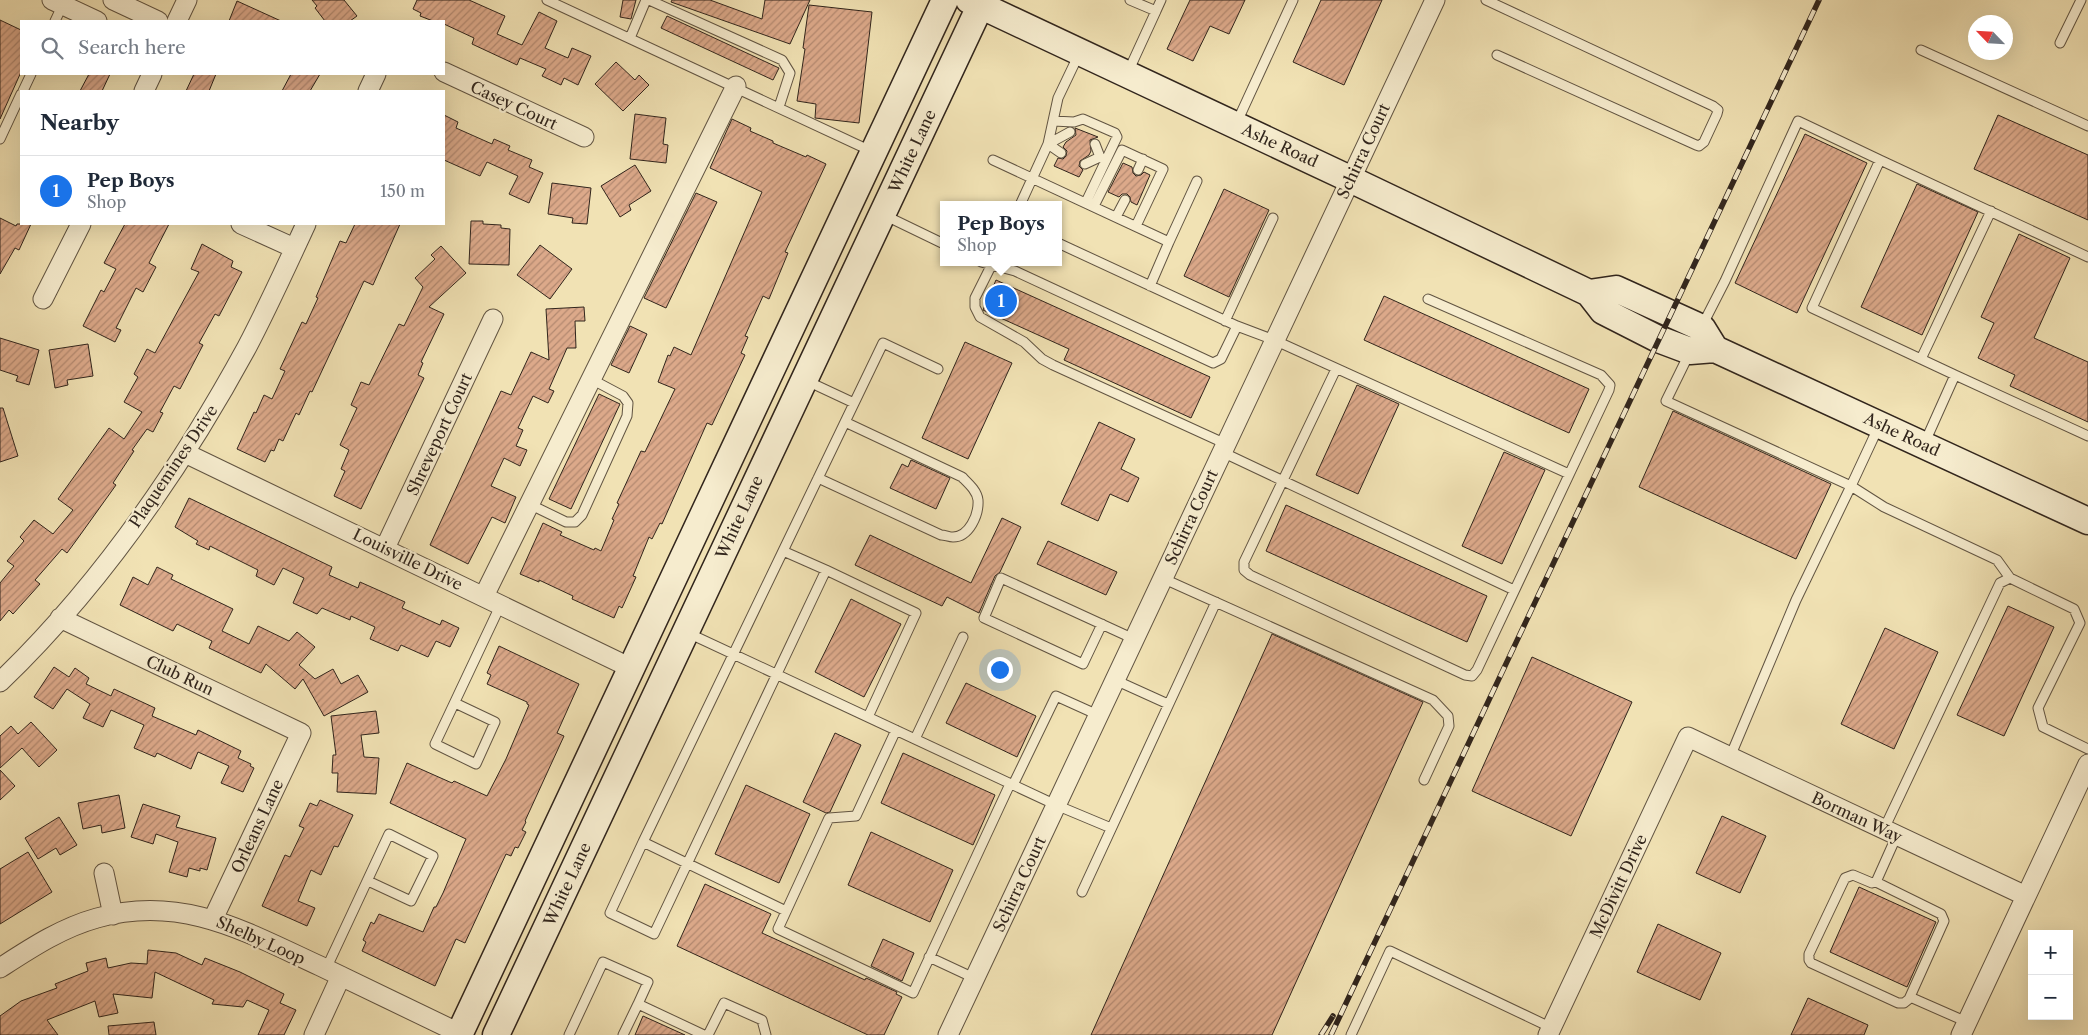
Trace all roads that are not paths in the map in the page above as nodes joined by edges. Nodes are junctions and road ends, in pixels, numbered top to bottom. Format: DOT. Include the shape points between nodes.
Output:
graph roads {
  1 [pos="113,0"];
  2 [pos="186,0"];
  3 [pos="547,0"];
  4 [pos="647,0"];
  5 [pos="945,0"];
  6 [pos="1130,0"];
  7 [pos="1161,0"];
  8 [pos="1293,0"];
  9 [pos="1435,0"];
  10 [pos="1486,0"];
  11 [pos="2081,0"];
  12 [pos="977,2"];
  13 [pos="59,7"];
  14 [pos="1156,11"];
  15 [pos="94,20"];
  16 [pos="156,20"];
  17 [pos="177,20"];
  18 [pos="630,38"];
  19 [pos="2060,43"];
  20 [pos="1921,50"];
  21 [pos="1080,52"];
  22 [pos="1497,54"];
  23 [pos="445,72"];
  24 [pos="1127,74"];
  25 [pos="31,75"];
  26 [pos="152,75"];
  27 [pos="376,75"];
  28 [pos="736,86"];
  29 [pos="23,90"];
  30 [pos="144,90"];
  31 [pos="368,90"];
  32 [pos="20,97"];
  33 [pos="779,107"];
  34 [pos="1052,122"];
  35 [pos="1236,125"];
  36 [pos="2088,126"];
  37 [pos="1070,132"];
  38 [pos="584,137"];
  39 [pos="0,139"];
  40 [pos="1066,141"];
  41 [pos="1048,144"];
  42 [pos="1093,148"];
  43 [pos="874,152"];
  44 [pos="1061,153"];
  45 [pos="1103,158"];
  46 [pos="992,160"];
  47 [pos="1143,160"];
  48 [pos="1880,160"];
  49 [pos="1086,164"];
  50 [pos="1138,170"];
  51 [pos="1033,178"];
  52 [pos="1350,179"];
  53 [pos="1197,181"];
  54 [pos="1125,200"];
  55 [pos="1022,201"];
  56 [pos="1090,204"];
  57 [pos="1991,211"];
  58 [pos="882,214"];
  59 [pos="1116,217"];
  60 [pos="1273,218"];
  61 [pos="80,225"];
  62 [pos="243,225"];
  63 [pos="306,225"];
  64 [pos="1136,226"];
  65 [pos="940,242"];
  66 [pos="1170,242"];
  67 [pos="1062,245"];
  68 [pos="294,248"];
  69 [pos="2088,257"];
  70 [pos="991,266"];
  71 [pos="1000,266"];
  72 [pos="1150,286"];
  73 [pos="42,299"];
  74 [pos="1428,299"];
  75 [pos="493,319"];
  76 [pos="795,319"];
  77 [pos="1225,321"];
  78 [pos="1237,326"];
  79 [pos="1274,340"];
  80 [pos="1700,341"];
  81 [pos="1921,359"];
  82 [pos="938,369"];
  83 [pos="1336,370"];
  84 [pos="1956,375"];
  85 [pos="591,379"];
  86 [pos="804,380"];
  87 [pos="854,403"];
  88 [pos="845,422"];
  89 [pos="1880,424"];
  90 [pos="2088,436"];
  91 [pos="1924,445"];
  92 [pos="1223,448"];
  93 [pos="185,453"];
  94 [pos="768,456"];
  95 [pos="1569,474"];
  96 [pos="818,478"];
  97 [pos="1282,481"];
  98 [pos="1851,486"];
  99 [pos="529,504"];
  100 [pos="705,510"];
  101 [pos="2088,521"];
  102 [pos="385,548"];
  103 [pos="783,551"];
  104 [pos="826,570"];
  105 [pos="1162,578"];
  106 [pos="2010,578"];
  107 [pos="1514,590"];
  108 [pos="484,596"];
  109 [pos="1216,602"];
  110 [pos="501,604"];
  111 [pos="60,618"];
  112 [pos="1102,624"];
  113 [pos="688,626"];
  114 [pos="963,637"];
  115 [pos="1134,639"];
  116 [pos="734,654"];
  117 [pos="631,668"];
  118 [pos="776,674"];
  119 [pos="1115,680"];
  120 [pos="0,682"];
  121 [pos="455,702"];
  122 [pos="1168,704"];
  123 [pos="1098,715"];
  124 [pos="868,717"];
  125 [pos="896,730"];
  126 [pos="301,732"];
  127 [pos="1688,737"];
  128 [pos="915,739"];
  129 [pos="2088,749"];
  130 [pos="1730,757"];
  131 [pos="2088,764"];
  132 [pos="1424,780"];
  133 [pos="1011,784"];
  134 [pos="604,805"];
  135 [pos="1056,805"];
  136 [pos="1111,828"];
  137 [pos="1891,832"];
  138 [pos="643,842"];
  139 [pos="688,863"];
  140 [pos="104,873"];
  141 [pos="368,881"];
  142 [pos="1876,882"];
  143 [pos="1082,892"];
  144 [pos="2026,896"];
  145 [pos="786,911"];
  146 [pos="113,915"];
  147 [pos="213,919"];
  148 [pos="511,922"];
  149 [pos="929,957"];
  150 [pos="0,968"];
  151 [pos="334,973"];
  152 [pos="974,978"];
  153 [pos="1910,997"];
  154 [pos="638,1004"];
  155 [pos="1964,1029"];
  156 [pos="1550,1032"];
  157 [pos="459,1034"];
  158 [pos="314,1035"];
  159 [pos="488,1035"];
  160 [pos="496,1035"];
  161 [pos="569,1035"];
  162 [pos="623,1035"];
  163 [pos="704,1035"];
  164 [pos="708,1035"];
  165 [pos="766,1035"];
  166 [pos="948,1035"];
  167 [pos="1352,1035"];
  1 -- 16 [label="street"];
  2 -- 17 [label="street"];
  3 -- 18 [label="lane"];
  4 -- 18 [label="lane"];
  4 -- 33 [label="lane" via="782,60 790,73"];
  5 -- 43 [label="main road, White Lane"];
  6 -- 14 [label="lane"];
  7 -- 14 [label="lane"];
  8 -- 35 [label="lane"];
  9 -- 52 [label="street, Schirra Court"];
  10 -- 22 [label="lane" via="1713,106 1717,114 1699,146"];
  11 -- 19 [label="lane"];
  12 -- 21 [label="main road, Ashe Road"];
  12 -- 58 [label="main road, White Lane"];
  13 -- 15 [label="street"];
  14 -- 24 [label="lane"];
  18 -- 28 [label="lane"];
  20 -- 36 [label="lane"];
  21 -- 24 [label="main road, Ashe Road"];
  21 -- 34 [label="lane" via="1058,98"];
  23 -- 38 [label="street, Casey Court"];
  24 -- 35 [label="main road, Ashe Road"];
  25 -- 29 [label="lane"];
  26 -- 30 [label="street"];
  27 -- 31 [label="street"];
  28 -- 33 [label="lane"];
  28 -- 85 [label="street"];
  32 -- 39 [label="lane"];
  33 -- 43 [label="lane"];
  34 -- 41 [label="lane"];
  34 -- 45 [label="lane" via="1083,119 1115,133 1117,136"];
  35 -- 52 [label="main road, Ashe Road"];
  37 -- 41 [label="lane"];
  40 -- 41 [label="lane"];
  41 -- 44 [label="lane"];
  41 -- 51 [label="lane"];
  42 -- 45 [label="lane"];
  43 -- 76 [label="main road, White Lane"];
  45 -- 49 [label="lane"];
  45 -- 56 [label="lane"];
  46 -- 51 [label="lane"];
  47 -- 50 [label="lane"];
  47 -- 56 [label="lane" via="1122,150"];
  47 -- 64 [label="lane" via="1163,169"];
  48 -- 57 [label="lane"];
  48 -- 80 [label="lane" via="1798,121"];
  48 -- 81 [label="lane" via="1812,308"];
  51 -- 55 [label="lane"];
  51 -- 56 [label="lane"];
  52 -- 79 [label="street, Schirra Court"];
  52 -- 80 [label="main road, Ashe Road" via="1589,293 1603,311 1658,339"];
  53 -- 66 [label="lane"];
  54 -- 59 [label="lane"];
  56 -- 59 [label="lane"];
  57 -- 69 [label="lane"];
  57 -- 81 [label="lane"];
  58 -- 65 [label="lane"];
  58 -- 86 [label="main road, White Lane"];
  59 -- 64 [label="lane"];
  60 -- 77 [label="lane"];
  61 -- 73 [label="street"];
  62 -- 68 [label="street"];
  63 -- 68 [label="street, Plaquemines Drive"];
  64 -- 66 [label="lane"];
  66 -- 72 [label="lane"];
  67 -- 72 [label="lane"];
  68 -- 93 [label="street, Plaquemines Drive" via="247,345"];
  70 -- 92 [label="lane" via="975,298 980,316 1053,365"];
  71 -- 78 [label="lane" via="1212,363 1221,359"];
  72 -- 77 [label="lane"];
  74 -- 95 [label="lane" via="1607,379 1609,390"];
  75 -- 102 [label="street, Shreveport Court"];
  76 -- 94 [label="main road" via="760,438 762,450"];
  76 -- 100 [label="main road, White Lane"];
  77 -- 78 [label="lane"];
  78 -- 79 [label="lane"];
  79 -- 83 [label="lane"];
  79 -- 92 [label="street, Schirra Court"];
  80 -- 89 [label="main road, Ashe Road"];
  80 -- 98 [label="lane" via="1666,401"];
  81 -- 84 [label="lane"];
  82 -- 87 [label="lane" via="883,343"];
  83 -- 95 [label="lane"];
  83 -- 97 [label="lane"];
  84 -- 90 [label="lane"];
  84 -- 91 [label="lane"];
  85 -- 99 [label="street"];
  85 -- 99 [label="lane" via="623,396 628,403 627,416 582,515 575,522 566,522"];
  86 -- 87 [label="lane"];
  86 -- 94 [label="main road, White Lane"];
  87 -- 88 [label="lane"];
  88 -- 96 [label="lane"];
  88 -- 96 [label="lane" via="962,478 974,490 978,500 973,522 963,534 954,538 941,535"];
  89 -- 91 [label="main road, Ashe Road"];
  89 -- 98 [label="lane"];
  91 -- 101 [label="main road, Ashe Road"];
  92 -- 97 [label="lane"];
  92 -- 105 [label="street, Schirra Court"];
  93 -- 102 [label="street, Louisville Drive"];
  93 -- 111 [label="street, Plaquemines Drive" via="107,561"];
  94 -- 113 [label="main road, White Lane"];
  95 -- 107 [label="lane"];
  96 -- 103 [label="lane"];
  97 -- 107 [label="lane"];
  97 -- 107 [label="lane" via="1244,562 1246,573 1259,580 1468,677 1477,670"];
  98 -- 106 [label="lane" via="1884,507 1996,560"];
  98 -- 130 [label="lane" via="1796,600"];
  99 -- 108 [label="street"];
  100 -- 113 [label="main road" via="684,611"];
  100 -- 117 [label="main road, White Lane"];
  102 -- 108 [label="street, Louisville Drive"];
  103 -- 104 [label="lane"];
  103 -- 116 [label="lane"];
  104 -- 118 [label="lane"];
  104 -- 124 [label="lane" via="916,613"];
  105 -- 109 [label="lane"];
  105 -- 115 [label="street, Schirra Court"];
  106 -- 129 [label="lane" via="2074,610 2080,623 2038,708 2043,727"];
  106 -- 137 [label="lane" via="2000,583"];
  108 -- 110 [label="street, Louisville Drive"];
  109 -- 122 [label="lane"];
  109 -- 132 [label="lane" via="1423,694 1440,705 1448,716 1449,726"];
  110 -- 117 [label="street, Louisville Drive"];
  110 -- 121 [label="lane"];
  111 -- 120 [label="street, Plaquemines Drive"];
  111 -- 126 [label="street, Club Run"];
  112 -- 112 [label="lane" via="1001,578 984,618 1083,664"];
  112 -- 115 [label="lane"];
  113 -- 116 [label="lane"];
  113 -- 134 [label="main road, White Lane"];
  114 -- 128 [label="lane"];
  115 -- 119 [label="street, Schirra Court"];
  116 -- 118 [label="lane"];
  116 -- 138 [label="lane"];
  117 -- 134 [label="main road" via="642,683 641,697"];
  117 -- 148 [label="main road, White Lane"];
  118 -- 124 [label="lane"];
  118 -- 139 [label="lane"];
  119 -- 122 [label="lane"];
  119 -- 123 [label="street, Schirra Court"];
  121 -- 121 [label="lane" via="435,744 476,764 496,722"];
  122 -- 136 [label="lane"];
  123 -- 133 [label="lane" via="1056,696"];
  123 -- 135 [label="street, Schirra Court"];
  124 -- 125 [label="lane"];
  125 -- 128 [label="lane"];
  125 -- 145 [label="lane" via="856,816 830,818"];
  126 -- 147 [label="street, Orleans Lane"];
  127 -- 130 [label="street, Borman Way"];
  127 -- 156 [label="street, McDivitt Drive"];
  128 -- 133 [label="lane"];
  130 -- 137 [label="street, Borman Way"];
  131 -- 144 [label="street"];
  133 -- 135 [label="lane"];
  133 -- 149 [label="lane"];
  134 -- 160 [label="main road, White Lane"];
  135 -- 136 [label="lane"];
  135 -- 152 [label="street, Schirra Court"];
  136 -- 143 [label="lane"];
  137 -- 142 [label="lane"];
  137 -- 144 [label="street, Borman Way"];
  138 -- 139 [label="lane"];
  138 -- 139 [label="lane" via="610,913 654,934"];
  139 -- 145 [label="lane"];
  140 -- 146 [label="street"];
  141 -- 141 [label="lane" via="389,834 433,856 411,901"];
  141 -- 151 [label="lane"];
  142 -- 153 [label="lane" via="1941,914 1943,918 1943,925"];
  142 -- 153 [label="lane" via="1853,875 1845,878 1809,960 1898,1003 1907,1002"];
  144 -- 155 [label="street"];
  145 -- 149 [label="lane" via="778,929 913,993"];
  146 -- 147 [label="street, Shelby Loop" via="152,910"];
  146 -- 150 [label="street, Shelby Loop" via="69,927"];
  147 -- 151 [label="street, Shelby Loop"];
  148 -- 157 [label="main road, White Lane"];
  148 -- 159 [label="main road" via="487,1020"];
  149 -- 152 [label="lane"];
  151 -- 157 [label="street, Shelby Loop"];
  151 -- 158 [label="street"];
  152 -- 166 [label="street, Schirra Court"];
  153 -- 155 [label="lane"];
  154 -- 161 [label="lane" via="648,982 603,962"];
  154 -- 162 [label="lane"];
  154 -- 163 [label="lane"];
  156 -- 167 [label="lane" via="1390,951"];
  164 -- 165 [label="lane" via="724,1003 762,1020"];
}
